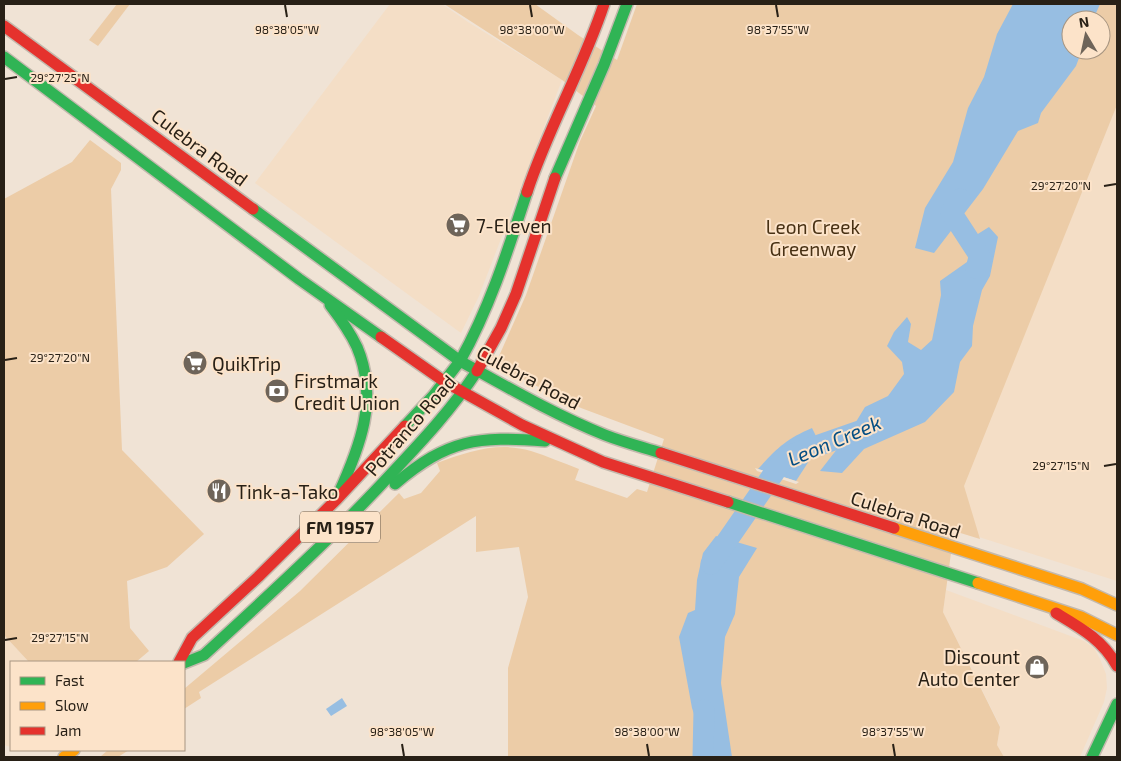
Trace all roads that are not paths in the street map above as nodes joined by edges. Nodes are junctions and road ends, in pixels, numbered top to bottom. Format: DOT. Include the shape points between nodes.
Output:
graph roads {
  1 [pos="604,4"];
  2 [pos="626,4"];
  3 [pos="600,17"];
  4 [pos="620,24"];
  5 [pos="4,26"];
  6 [pos="4,57"];
  7 [pos="324,296"];
  8 [pos="460,360"];
  9 [pos="477,370"];
  10 [pos="445,382"];
  11 [pos="463,393"];
  12 [pos="555,442"];
  13 [pos="337,499"];
  14 [pos="355,513"];
  15 [pos="1094,593"];
  16 [pos="1117,597"];
  17 [pos="1044,605"];
  18 [pos="1117,605"];
  19 [pos="1117,635"];
  20 [pos="180,661"];
  21 [pos="185,663"];
  22 [pos="1117,666"];
  23 [pos="1116,707"];
  24 [pos="1092,757"];
  1 -- 3 [label="main road, Potranco Road"];
  2 -- 4 [label="main road, Potranco Road"];
  3 -- 4 [label="main road"];
  3 -- 8 [label="main road, Potranco Road" via="539,159 498,281"];
  4 -- 9 [label="main road, Potranco Road" via="559,165 516,294"];
  5 -- 8 [label="main road, Culebra Road"];
  6 -- 7 [label="main road"];
  7 -- 10 [label="main road"];
  7 -- 13 [label="main road" via="357,349 368,394 363,436"];
  8 -- 9 [label="main road, Culebra Road"];
  8 -- 10 [label="main road, Potranco Road / FM 1957"];
  9 -- 11 [label="main road, Potranco Road / FM 1957"];
  9 -- 15 [label="main road, Culebra Road" via="512,391 606,435"];
  10 -- 11 [label="main road"];
  10 -- 13 [label="main road, Potranco Road / FM 1957"];
  11 -- 12 [label="main road"];
  11 -- 14 [label="main road, Potranco Road / FM 1957"];
  12 -- 14 [label="main road" via="507,438 458,444 431,455 379,499"];
  12 -- 17 [label="main road" via="641,476"];
  13 -- 20 [label="main road, Potranco Road / FM 1957" via="192,638"];
  14 -- 21 [label="main road, Potranco Road / FM 1957" via="204,655"];
  15 -- 16 [label="main road"];
  15 -- 18 [label="main road, Culebra Road"];
  17 -- 19 [label="main road" via="1081,617"];
  17 -- 22 [label="main road" via="1100,641"];
  23 -- 24 [label="main road"];
}
